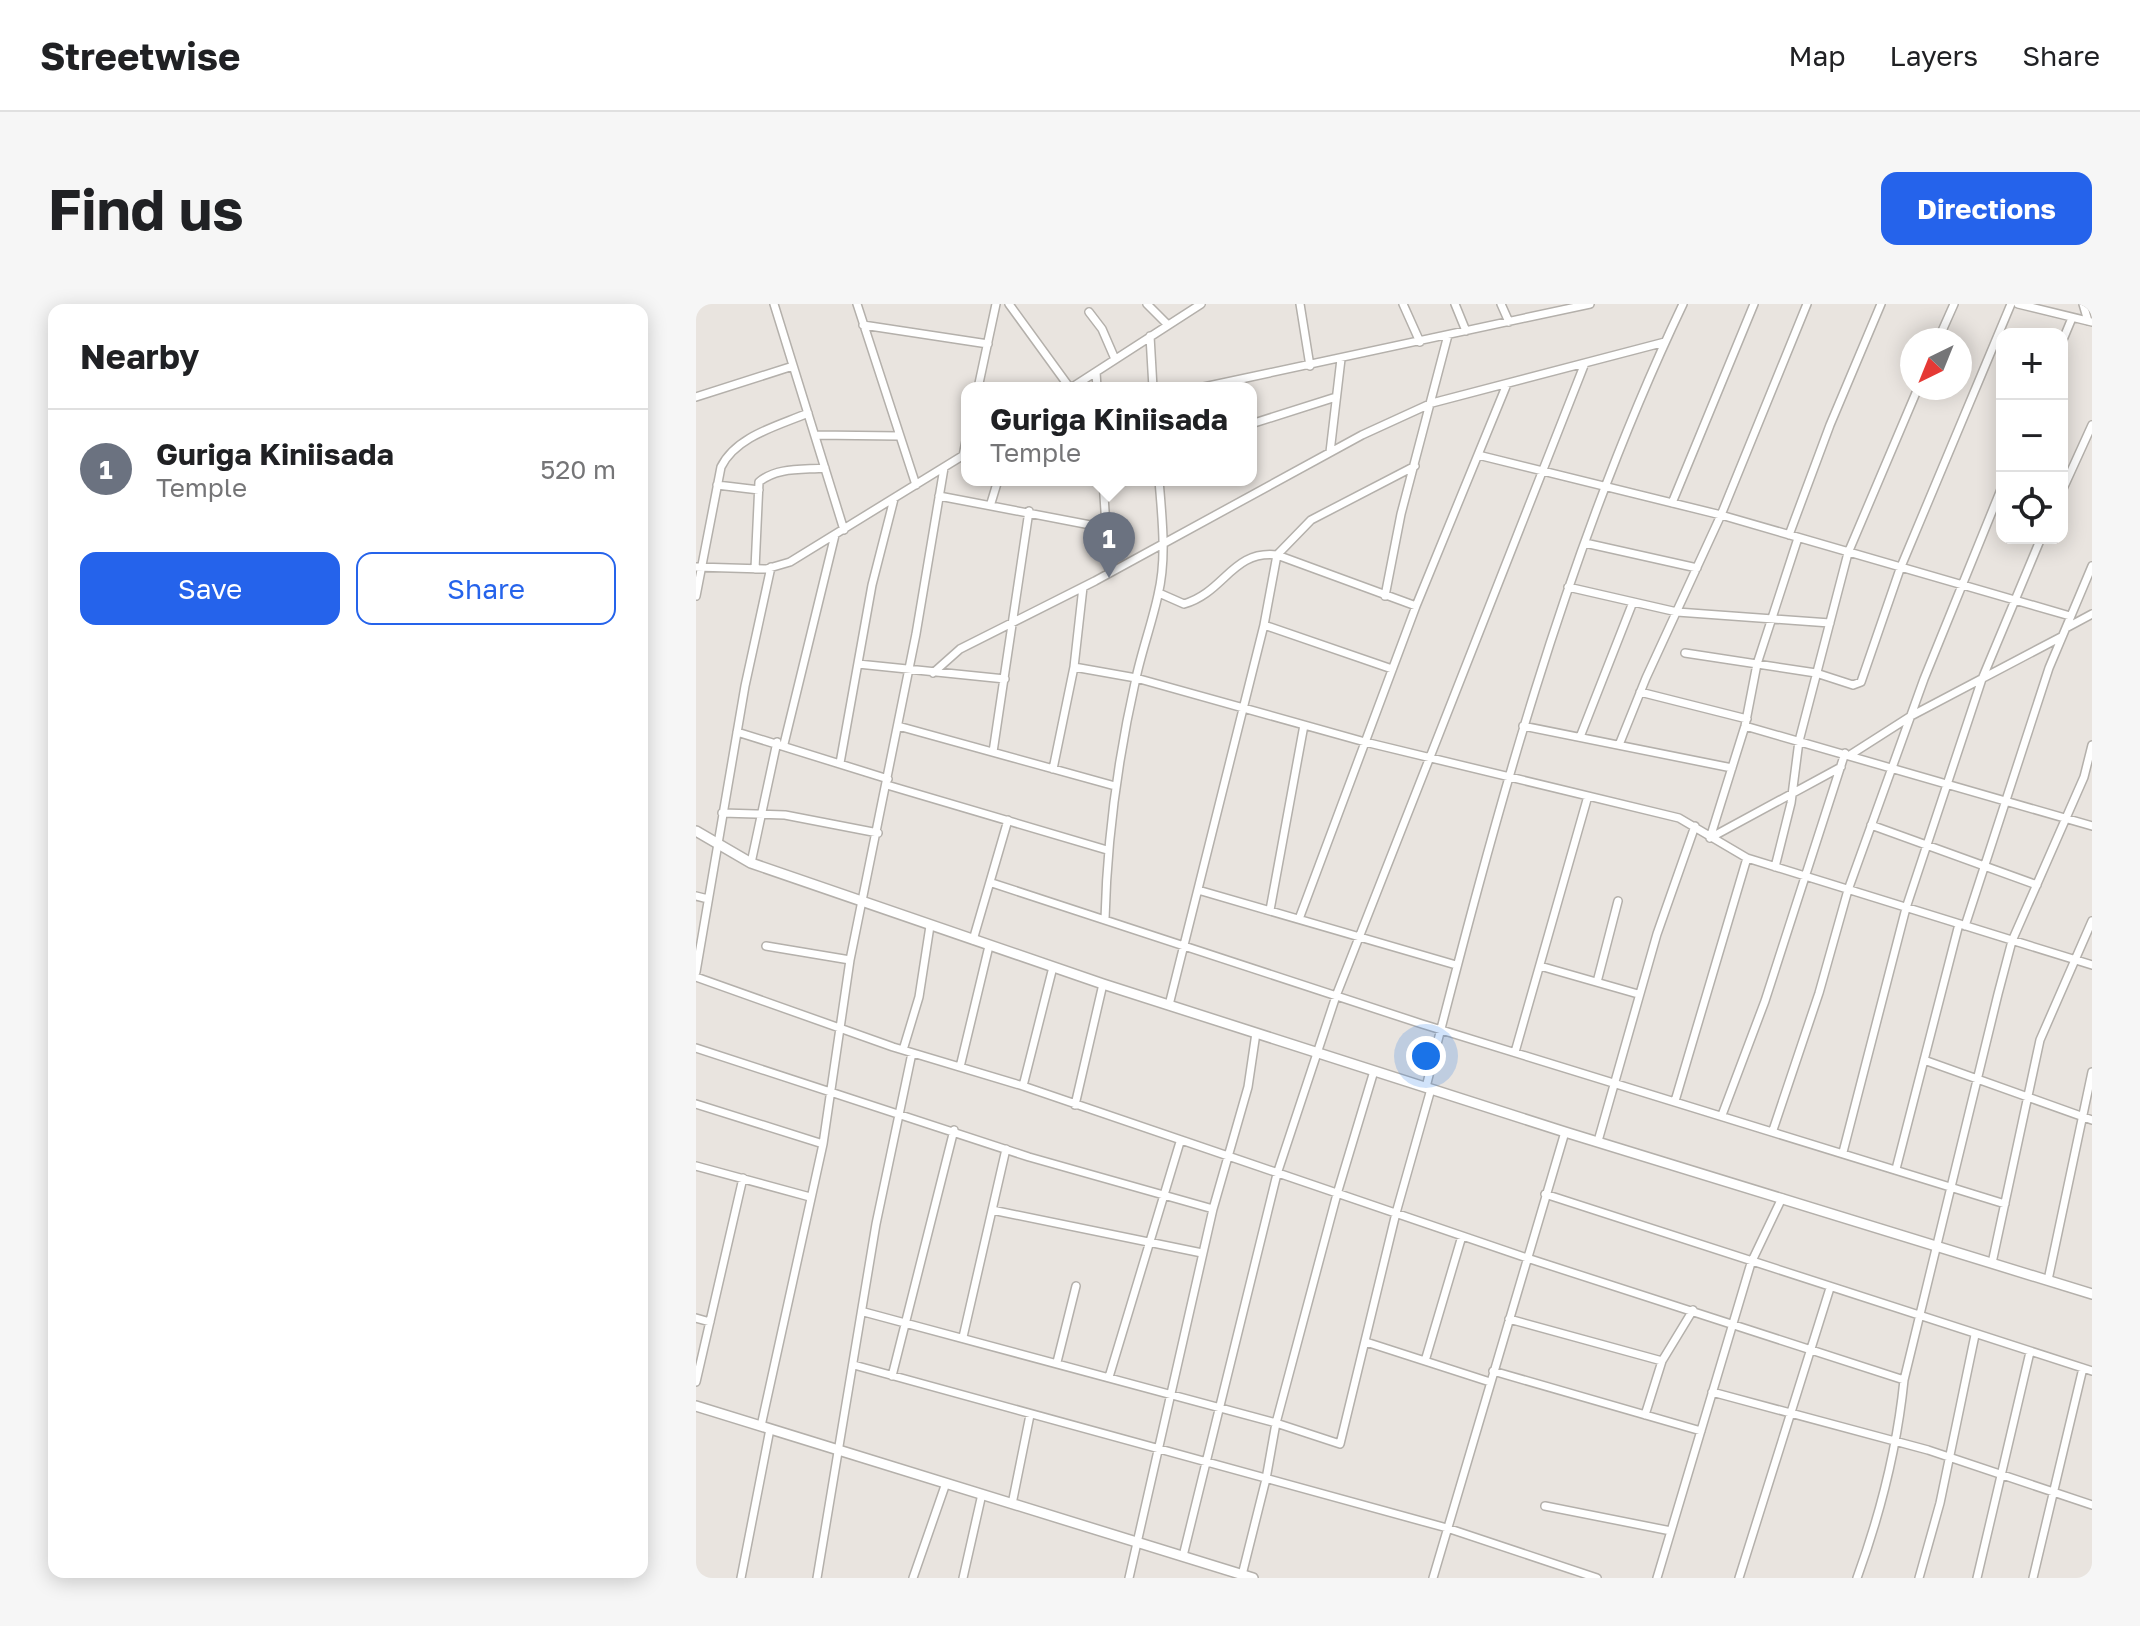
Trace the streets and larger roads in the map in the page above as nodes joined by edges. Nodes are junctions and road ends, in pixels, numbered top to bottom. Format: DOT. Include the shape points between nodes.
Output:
graph roads {
  1 [pos="774,304"];
  2 [pos="857,304"];
  3 [pos="996,304"];
  4 [pos="1009,304"];
  5 [pos="1147,304"];
  6 [pos="1201,304"];
  7 [pos="1300,304"];
  8 [pos="1403,304"];
  9 [pos="1455,304"];
  10 [pos="1501,304"];
  11 [pos="1590,304"];
  12 [pos="1683,304"];
  13 [pos="1754,304"];
  14 [pos="1807,304"];
  15 [pos="1881,304"];
  16 [pos="1954,304"];
  17 [pos="2011,304"];
  18 [pos="2018,304"];
  19 [pos="2083,304"];
  20 [pos="1548,309"];
  21 [pos="1089,312"];
  22 [pos="2072,318"];
  23 [pos="1509,322"];
  24 [pos="2090,322"];
  25 [pos="863,325"];
  26 [pos="1168,325"];
  27 [pos="1943,328"];
  28 [pos="2068,328"];
  29 [pos="1466,331"];
  30 [pos="1448,335"];
  31 [pos="1150,336"];
  32 [pos="1420,342"];
  33 [pos="1665,342"];
  34 [pos="988,344"];
  35 [pos="1115,359"];
  36 [pos="1341,359"];
  37 [pos="1585,363"];
  38 [pos="793,366"];
  39 [pos="1310,366"];
  40 [pos="1096,372"];
  41 [pos="979,382"];
  42 [pos="1066,382"];
  43 [pos="1080,382"];
  44 [pos="1097,382"];
  45 [pos="1153,382"];
  46 [pos="1229,382"];
  47 [pos="1507,384"];
  48 [pos="696,397"];
  49 [pos="1336,397"];
  50 [pos="1913,400"];
  51 [pos="1432,403"];
  52 [pos="808,413"];
  53 [pos="1257,422"];
  54 [pos="2092,425"];
  55 [pos="815,435"];
  56 [pos="899,436"];
  57 [pos="1330,452"];
  58 [pos="1478,455"];
  59 [pos="961,457"];
  60 [pos="1415,466"];
  61 [pos="825,468"];
  62 [pos="944,468"];
  63 [pos="1541,470"];
  64 [pos="2068,478"];
  65 [pos="717,485"];
  66 [pos="916,485"];
  67 [pos="996,486"];
  68 [pos="1103,486"];
  69 [pos="1161,486"];
  70 [pos="1607,487"];
  71 [pos="759,490"];
  72 [pos="939,496"];
  73 [pos="894,499"];
  74 [pos="1996,501"];
  75 [pos="991,503"];
  76 [pos="1672,503"];
  77 [pos="1029,511"];
  78 [pos="1721,515"];
  79 [pos="1106,528"];
  80 [pos="844,530"];
  81 [pos="835,535"];
  82 [pos="1794,537"];
  83 [pos="1164,543"];
  84 [pos="1585,543"];
  85 [pos="2038,544"];
  86 [pos="1848,553"];
  87 [pos="1277,555"];
  88 [pos="2092,566"];
  89 [pos="698,567"];
  90 [pos="771,567"];
  91 [pos="1697,568"];
  92 [pos="755,569"];
  93 [pos="1900,569"];
  94 [pos="1109,573"];
  95 [pos="1961,585"];
  96 [pos="1083,587"];
  97 [pos="1568,587"];
  98 [pos="1159,593"];
  99 [pos="696,596"];
  100 [pos="1385,596"];
  101 [pos="2014,601"];
  102 [pos="1633,602"];
  103 [pos="1416,606"];
  104 [pos="1677,612"];
  105 [pos="2092,614"];
  106 [pos="2070,616"];
  107 [pos="1771,621"];
  108 [pos="1013,622"];
  109 [pos="1830,623"];
  110 [pos="1264,625"];
  111 [pos="2063,633"];
  112 [pos="1685,653"];
  113 [pos="858,664"];
  114 [pos="1757,664"];
  115 [pos="1074,667"];
  116 [pos="1392,669"];
  117 [pos="909,671"];
  118 [pos="933,673"];
  119 [pos="1816,673"];
  120 [pos="1136,678"];
  121 [pos="1005,679"];
  122 [pos="1982,679"];
  123 [pos="1640,692"];
  124 [pos="1243,707"];
  125 [pos="1911,716"];
  126 [pos="1746,722"];
  127 [pos="1304,725"];
  128 [pos="898,726"];
  129 [pos="1523,726"];
  130 [pos="737,732"];
  131 [pos="1580,737"];
  132 [pos="1799,741"];
  133 [pos="1365,742"];
  134 [pos="781,743"];
  135 [pos="1619,745"];
  136 [pos="2092,745"];
  137 [pos="993,752"];
  138 [pos="1848,754"];
  139 [pos="1428,755"];
  140 [pos="840,763"];
  141 [pos="1841,767"];
  142 [pos="1893,767"];
  143 [pos="1732,768"];
  144 [pos="1053,769"];
  145 [pos="1509,778"];
  146 [pos="888,782"];
  147 [pos="1947,782"];
  148 [pos="1115,786"];
  149 [pos="1792,790"];
  150 [pos="1588,796"];
  151 [pos="2006,799"];
  152 [pos="722,813"];
  153 [pos="762,814"];
  154 [pos="2066,818"];
  155 [pos="1008,820"];
  156 [pos="1871,825"];
  157 [pos="1695,826"];
  158 [pos="2092,826"];
  159 [pos="696,831"];
  160 [pos="878,833"];
  161 [pos="1710,838"];
  162 [pos="716,845"];
  163 [pos="1926,846"];
  164 [pos="1107,850"];
  165 [pos="1747,858"];
  166 [pos="751,863"];
  167 [pos="1984,865"];
  168 [pos="1775,867"];
  169 [pos="1804,876"];
  170 [pos="992,883"];
  171 [pos="2037,885"];
  172 [pos="1198,890"];
  173 [pos="1848,890"];
  174 [pos="696,896"];
  175 [pos="708,899"];
  176 [pos="1618,901"];
  177 [pos="865,904"];
  178 [pos="1906,908"];
  179 [pos="1270,910"];
  180 [pos="1105,919"];
  181 [pos="1299,919"];
  182 [pos="2092,921"];
  183 [pos="1962,925"];
  184 [pos="930,926"];
  185 [pos="1358,935"];
  186 [pos="973,940"];
  187 [pos="2012,941"];
  188 [pos="766,946"];
  189 [pos="989,946"];
  190 [pos="1185,947"];
  191 [pos="2074,959"];
  192 [pos="850,960"];
  193 [pos="1456,965"];
  194 [pos="2092,965"];
  195 [pos="1540,966"];
  196 [pos="1053,967"];
  197 [pos="696,974"];
  198 [pos="1597,982"];
  199 [pos="1103,984"];
  200 [pos="1638,994"];
  201 [pos="1336,996"];
  202 [pos="1169,1005"];
  203 [pos="841,1028"];
  204 [pos="1441,1029"];
  205 [pos="1256,1033"];
  206 [pos="696,1048"];
  207 [pos="903,1050"];
  208 [pos="1317,1052"];
  209 [pos="1515,1052"];
  210 [pos="912,1053"];
  211 [pos="1924,1060"];
  212 [pos="960,1067"];
  213 [pos="1374,1071"];
  214 [pos="2092,1072"];
  215 [pos="1976,1078"];
  216 [pos="1615,1082"];
  217 [pos="1023,1086"];
  218 [pos="1428,1088"];
  219 [pos="831,1094"];
  220 [pos="2029,1097"];
  221 [pos="1675,1101"];
  222 [pos="696,1104"];
  223 [pos="1075,1105"];
  224 [pos="902,1113"];
  225 [pos="1722,1115"];
  226 [pos="2088,1118"];
  227 [pos="954,1130"];
  228 [pos="1773,1130"];
  229 [pos="1565,1132"];
  230 [pos="1598,1141"];
  231 [pos="1180,1142"];
  232 [pos="823,1144"];
  233 [pos="1006,1149"];
  234 [pos="1843,1152"];
  235 [pos="1227,1157"];
  236 [pos="696,1166"];
  237 [pos="1896,1169"];
  238 [pos="1277,1174"];
  239 [pos="743,1178"];
  240 [pos="1950,1186"];
  241 [pos="1162,1194"];
  242 [pos="1337,1194"];
  243 [pos="1545,1194"];
  244 [pos="810,1197"];
  245 [pos="1782,1198"];
  246 [pos="2005,1204"];
  247 [pos="1213,1209"];
  248 [pos="992,1210"];
  249 [pos="1396,1213"];
  250 [pos="1462,1236"];
  251 [pos="1148,1241"];
  252 [pos="1937,1246"];
  253 [pos="1202,1253"];
  254 [pos="1527,1258"];
  255 [pos="1751,1263"];
  256 [pos="1992,1263"];
  257 [pos="2048,1280"];
  258 [pos="1076,1286"];
  259 [pos="1830,1288"];
  260 [pos="2092,1294"];
  261 [pos="1693,1310"];
  262 [pos="864,1312"];
  263 [pos="1919,1317"];
  264 [pos="696,1318"];
  265 [pos="1509,1319"];
  266 [pos="710,1322"];
  267 [pos="903,1322"];
  268 [pos="1732,1322"];
  269 [pos="1975,1335"];
  270 [pos="963,1337"];
  271 [pos="1366,1342"];
  272 [pos="1811,1348"];
  273 [pos="2030,1352"];
  274 [pos="1425,1361"];
  275 [pos="1662,1361"];
  276 [pos="1057,1362"];
  277 [pos="854,1365"];
  278 [pos="2088,1370"];
  279 [pos="1493,1371"];
  280 [pos="892,1376"];
  281 [pos="1109,1377"];
  282 [pos="1904,1380"];
  283 [pos="696,1382"];
  284 [pos="1490,1382"];
  285 [pos="1712,1392"];
  286 [pos="1169,1394"];
  287 [pos="696,1406"];
  288 [pos="1219,1408"];
  289 [pos="1788,1414"];
  290 [pos="1030,1415"];
  291 [pos="1645,1415"];
  292 [pos="1276,1423"];
  293 [pos="766,1428"];
  294 [pos="1701,1431"];
  295 [pos="1897,1442"];
  296 [pos="1156,1449"];
  297 [pos="838,1450"];
  298 [pos="1948,1457"];
  299 [pos="1206,1462"];
  300 [pos="2002,1475"];
  301 [pos="1266,1479"];
  302 [pos="946,1483"];
  303 [pos="2051,1492"];
  304 [pos="982,1494"];
  305 [pos="1012,1504"];
  306 [pos="2092,1505"];
  307 [pos="1545,1506"];
  308 [pos="1447,1528"];
  309 [pos="1671,1531"];
  310 [pos="1135,1542"];
  311 [pos="1183,1556"];
  312 [pos="1249,1577"];
  313 [pos="741,1578"];
  314 [pos="817,1578"];
  315 [pos="913,1578"];
  316 [pos="963,1578"];
  317 [pos="1129,1578"];
  318 [pos="1433,1578"];
  319 [pos="1597,1578"];
  320 [pos="1657,1578"];
  321 [pos="1739,1578"];
  322 [pos="1857,1578"];
  323 [pos="1919,1578"];
  324 [pos="1977,1578"];
  325 [pos="2033,1578"];
  1 -- 38 [label="street"];
  2 -- 25 [label="street"];
  3 -- 34 [label="street"];
  4 -- 42 [label="street"];
  5 -- 26 [label="street"];
  6 -- 26 [label="street"];
  7 -- 39 [label="street"];
  8 -- 32 [label="street"];
  9 -- 29 [label="street"];
  10 -- 23 [label="street"];
  11 -- 20 [label="street"];
  12 -- 33 [label="street"];
  13 -- 76 [label="street"];
  14 -- 78 [label="street"];
  15 -- 82 [label="street" via="1830,425"];
  16 -- 27 [label="street"];
  17 -- 93 [label="street"];
  18 -- 22 [label="street"];
  19 -- 24 [label="street"];
  20 -- 23 [label="street"];
  21 -- 35 [label="street"];
  22 -- 24 [label="street"];
  22 -- 28 [label="street"];
  23 -- 29 [label="street"];
  25 -- 34 [label="street"];
  25 -- 56 [label="street"];
  26 -- 31 [label="street"];
  29 -- 30 [label="street"];
  30 -- 32 [label="street"];
  30 -- 51 [label="street"];
  31 -- 35 [label="street"];
  31 -- 45 [label="street"];
  32 -- 36 [label="street"];
  33 -- 37 [label="street"];
  33 -- 70 [label="street"];
  34 -- 41 [label="street"];
  35 -- 40 [label="street"];
  36 -- 39 [label="street"];
  36 -- 49 [label="street"];
  37 -- 47 [label="street"];
  37 -- 63 [label="street"];
  38 -- 48 [label="street"];
  38 -- 52 [label="street"];
  39 -- 46 [label="street"];
  40 -- 43 [label="street"];
  40 -- 44 [label="street"];
  47 -- 51 [label="street"];
  47 -- 58 [label="street"];
  49 -- 53 [label="street"];
  49 -- 57 [label="street"];
  50 -- 86 [label="street"];
  51 -- 57 [label="street"];
  51 -- 60 [label="street"];
  52 -- 55 [label="street"];
  52 -- 65 [label="street" via="728,453"];
  54 -- 64 [label="street"];
  55 -- 56 [label="street"];
  55 -- 61 [label="street"];
  56 -- 66 [label="street"];
  57 -- 83 [label="street"];
  58 -- 63 [label="street"];
  58 -- 103 [label="street"];
  59 -- 62 [label="street"];
  60 -- 87 [label="street" via="1311,520"];
  60 -- 100 [label="street"];
  61 -- 71 [label="street" via="769,474 759,482"];
  61 -- 80 [label="street"];
  62 -- 66 [label="street"];
  62 -- 72 [label="street"];
  63 -- 70 [label="street"];
  63 -- 139 [label="street" via="1496,596"];
  65 -- 71 [label="street"];
  65 -- 89 [label="street"];
  66 -- 73 [label="street"];
  67 -- 75 [label="street"];
  68 -- 79 [label="street"];
  69 -- 83 [label="street"];
  70 -- 76 [label="street"];
  70 -- 84 [label="street"];
  71 -- 92 [label="street"];
  72 -- 75 [label="street"];
  72 -- 117 [label="street"];
  73 -- 80 [label="street"];
  73 -- 113 [label="street"];
  74 -- 95 [label="street"];
  75 -- 77 [label="street"];
  76 -- 78 [label="street"];
  77 -- 79 [label="street"];
  77 -- 108 [label="street"];
  78 -- 82 [label="street"];
  78 -- 91 [label="street"];
  79 -- 94 [label="street"];
  80 -- 81 [label="street"];
  81 -- 90 [label="street" via="790,562"];
  81 -- 134 [label="street"];
  82 -- 86 [label="street"];
  82 -- 107 [label="street"];
  83 -- 94 [label="street"];
  83 -- 98 [label="street"];
  84 -- 91 [label="street"];
  84 -- 97 [label="street"];
  85 -- 101 [label="street"];
  86 -- 93 [label="street"];
  86 -- 109 [label="street"];
  87 -- 98 [label="street" via="1260,553 1242,562 1204,599 1184,604"];
  87 -- 100 [label="street"];
  87 -- 110 [label="street"];
  88 -- 106 [label="street"];
  89 -- 92 [label="street"];
  89 -- 99 [label="street"];
  90 -- 92 [label="street"];
  90 -- 130 [label="street"];
  91 -- 104 [label="street"];
  93 -- 95 [label="street"];
  93 -- 119 [label="street" via="1861,682 1853,685"];
  94 -- 96 [label="street"];
  95 -- 101 [label="street"];
  95 -- 125 [label="street"];
  96 -- 108 [label="street"];
  96 -- 115 [label="street"];
  97 -- 102 [label="street"];
  97 -- 129 [label="street"];
  98 -- 120 [label="street"];
  100 -- 103 [label="street"];
  101 -- 106 [label="street"];
  101 -- 122 [label="street"];
  102 -- 104 [label="street"];
  102 -- 131 [label="street"];
  103 -- 116 [label="street"];
  104 -- 107 [label="street"];
  104 -- 123 [label="street"];
  105 -- 111 [label="street"];
  106 -- 111 [label="street"];
  107 -- 109 [label="street"];
  107 -- 114 [label="street"];
  108 -- 118 [label="street" via="960,649"];
  108 -- 121 [label="street"];
  109 -- 119 [label="street"];
  110 -- 116 [label="street"];
  110 -- 124 [label="street"];
  111 -- 122 [label="street"];
  111 -- 151 [label="street"];
  112 -- 114 [label="street"];
  113 -- 117 [label="street"];
  113 -- 140 [label="street"];
  114 -- 119 [label="street"];
  114 -- 126 [label="street"];
  115 -- 120 [label="street"];
  115 -- 144 [label="street"];
  116 -- 133 [label="street"];
  117 -- 118 [label="street"];
  117 -- 128 [label="street"];
  118 -- 121 [label="street"];
  119 -- 132 [label="street"];
  120 -- 124 [label="street"];
  120 -- 148 [label="street"];
  121 -- 137 [label="street"];
  122 -- 125 [label="street"];
  122 -- 147 [label="street"];
  123 -- 126 [label="street"];
  123 -- 135 [label="street"];
  124 -- 127 [label="street"];
  124 -- 172 [label="street"];
  125 -- 138 [label="street"];
  125 -- 142 [label="street"];
  126 -- 132 [label="street"];
  126 -- 143 [label="street"];
  127 -- 133 [label="street"];
  127 -- 179 [label="street"];
  128 -- 137 [label="street"];
  128 -- 146 [label="street"];
  129 -- 131 [label="street"];
  129 -- 145 [label="street"];
  130 -- 134 [label="street"];
  130 -- 152 [label="street"];
  131 -- 135 [label="street"];
  132 -- 138 [label="street"];
  132 -- 149 [label="street"];
  133 -- 139 [label="street"];
  133 -- 181 [label="street"];
  134 -- 140 [label="street"];
  134 -- 153 [label="street"];
  135 -- 143 [label="street"];
  136 -- 154 [label="street"];
  137 -- 144 [label="street"];
  138 -- 141 [label="street"];
  138 -- 142 [label="street"];
  139 -- 145 [label="street"];
  139 -- 185 [label="street"];
  140 -- 146 [label="street"];
  141 -- 149 [label="street"];
  141 -- 169 [label="street"];
  142 -- 147 [label="street"];
  142 -- 156 [label="street"];
  143 -- 161 [label="street"];
  144 -- 148 [label="street"];
  145 -- 150 [label="street"];
  145 -- 193 [label="street"];
  146 -- 155 [label="street"];
  146 -- 160 [label="street"];
  147 -- 151 [label="street"];
  147 -- 163 [label="street"];
  148 -- 164 [label="street"];
  149 -- 161 [label="street"];
  149 -- 168 [label="street"];
  150 -- 157 [label="street"];
  150 -- 195 [label="street"];
  151 -- 154 [label="street"];
  151 -- 167 [label="street"];
  152 -- 153 [label="street"];
  152 -- 162 [label="street"];
  153 -- 160 [label="street"];
  153 -- 166 [label="street"];
  154 -- 158 [label="street"];
  154 -- 171 [label="street"];
  155 -- 164 [label="street"];
  155 -- 170 [label="street"];
  156 -- 163 [label="street"];
  156 -- 173 [label="street"];
  157 -- 161 [label="street"];
  157 -- 200 [label="street"];
  159 -- 162 [label="street"];
  160 -- 177 [label="street"];
  161 -- 165 [label="street"];
  162 -- 166 [label="street"];
  162 -- 175 [label="street"];
  163 -- 167 [label="street"];
  163 -- 178 [label="street"];
  164 -- 180 [label="street"];
  165 -- 168 [label="street"];
  165 -- 221 [label="street"];
  166 -- 177 [label="street"];
  167 -- 171 [label="street"];
  167 -- 183 [label="street"];
  168 -- 169 [label="street"];
  169 -- 173 [label="street"];
  169 -- 225 [label="street"];
  170 -- 180 [label="street"];
  170 -- 186 [label="street"];
  171 -- 187 [label="street"];
  172 -- 179 [label="street"];
  172 -- 190 [label="street"];
  173 -- 178 [label="street"];
  173 -- 228 [label="street"];
  174 -- 175 [label="street"];
  175 -- 197 [label="street"];
  176 -- 198 [label="street"];
  177 -- 184 [label="street"];
  177 -- 192 [label="street"];
  178 -- 183 [label="street"];
  178 -- 234 [label="street"];
  179 -- 181 [label="street"];
  180 -- 190 [label="street"];
  181 -- 185 [label="street"];
  182 -- 191 [label="street"];
  183 -- 187 [label="street"];
  183 -- 211 [label="street"];
  184 -- 186 [label="street"];
  184 -- 207 [label="street" via="919,997"];
  185 -- 193 [label="street"];
  185 -- 201 [label="street"];
  186 -- 189 [label="street"];
  187 -- 191 [label="street"];
  187 -- 215 [label="street"];
  188 -- 192 [label="street"];
  189 -- 196 [label="street"];
  189 -- 212 [label="street"];
  190 -- 201 [label="street"];
  190 -- 202 [label="street"];
  191 -- 194 [label="street"];
  191 -- 220 [label="street" via="2040,1040"];
  192 -- 203 [label="street"];
  193 -- 204 [label="street"];
  195 -- 198 [label="street"];
  195 -- 209 [label="street"];
  196 -- 199 [label="street"];
  196 -- 217 [label="street"];
  197 -- 203 [label="street"];
  198 -- 200 [label="street"];
  199 -- 202 [label="street"];
  199 -- 223 [label="street"];
  200 -- 216 [label="street"];
  201 -- 204 [label="street"];
  201 -- 208 [label="street"];
  202 -- 205 [label="street"];
  203 -- 207 [label="street"];
  203 -- 219 [label="street"];
  204 -- 209 [label="street"];
  204 -- 218 [label="street"];
  205 -- 208 [label="street"];
  205 -- 235 [label="street" via="1248,1087"];
  206 -- 219 [label="street"];
  207 -- 210 [label="street"];
  208 -- 213 [label="street"];
  208 -- 238 [label="street"];
  209 -- 216 [label="street"];
  210 -- 212 [label="street"];
  210 -- 224 [label="street"];
  211 -- 215 [label="street"];
  211 -- 237 [label="street"];
  212 -- 217 [label="street"];
  213 -- 218 [label="street"];
  213 -- 242 [label="street"];
  214 -- 226 [label="street"];
  215 -- 220 [label="street"];
  215 -- 240 [label="street"];
  216 -- 221 [label="street"];
  216 -- 230 [label="street"];
  217 -- 223 [label="street"];
  218 -- 229 [label="street"];
  218 -- 249 [label="street"];
  219 -- 224 [label="street"];
  219 -- 232 [label="street"];
  220 -- 226 [label="street"];
  220 -- 246 [label="street"];
  221 -- 225 [label="street"];
  222 -- 232 [label="street"];
  223 -- 231 [label="street"];
  224 -- 227 [label="street"];
  224 -- 262 [label="street" via="876,1224"];
  225 -- 228 [label="street"];
  226 -- 257 [label="street"];
  227 -- 233 [label="street"];
  227 -- 267 [label="street"];
  228 -- 234 [label="street"];
  229 -- 230 [label="street"];
  229 -- 243 [label="street"];
  230 -- 245 [label="street"];
  231 -- 235 [label="street"];
  231 -- 241 [label="street"];
  232 -- 244 [label="street"];
  233 -- 241 [label="street"];
  233 -- 248 [label="street"];
  234 -- 237 [label="street"];
  235 -- 238 [label="street"];
  235 -- 247 [label="street"];
  236 -- 239 [label="street"];
  237 -- 240 [label="street"];
  238 -- 242 [label="street"];
  238 -- 288 [label="street"];
  239 -- 244 [label="street"];
  239 -- 266 [label="street"];
  240 -- 246 [label="street"];
  240 -- 252 [label="street"];
  241 -- 247 [label="street"];
  241 -- 251 [label="street"];
  242 -- 249 [label="street"];
  242 -- 292 [label="street"];
  243 -- 254 [label="street"];
  243 -- 255 [label="street"];
  244 -- 293 [label="street"];
  245 -- 252 [label="street"];
  245 -- 255 [label="street"];
  246 -- 256 [label="street"];
  247 -- 253 [label="street"];
  248 -- 251 [label="street"];
  248 -- 270 [label="street"];
  249 -- 250 [label="street"];
  249 -- 271 [label="street"];
  250 -- 254 [label="street"];
  250 -- 274 [label="street"];
  251 -- 253 [label="street"];
  251 -- 281 [label="street"];
  252 -- 256 [label="street"];
  252 -- 263 [label="street"];
  253 -- 286 [label="street"];
  254 -- 261 [label="street"];
  254 -- 265 [label="street"];
  255 -- 259 [label="street"];
  255 -- 268 [label="street"];
  256 -- 257 [label="street"];
  257 -- 260 [label="street"];
  258 -- 276 [label="street"];
  259 -- 263 [label="street"];
  259 -- 272 [label="street"];
  261 -- 268 [label="street"];
  261 -- 275 [label="street"];
  262 -- 267 [label="street"];
  262 -- 277 [label="street"];
  263 -- 269 [label="street"];
  263 -- 282 [label="street"];
  264 -- 266 [label="street"];
  265 -- 275 [label="street"];
  265 -- 279 [label="street"];
  266 -- 283 [label="street"];
  267 -- 270 [label="street"];
  267 -- 280 [label="street"];
  268 -- 272 [label="street"];
  268 -- 285 [label="street"];
  269 -- 273 [label="street"];
  269 -- 298 [label="street"];
  270 -- 276 [label="street"];
  271 -- 274 [label="street"];
  271 -- 292 [label="street" via="1340,1444"];
  272 -- 282 [label="street"];
  272 -- 289 [label="street"];
  273 -- 278 [label="street"];
  273 -- 300 [label="street"];
  274 -- 284 [label="street"];
  275 -- 291 [label="street"];
  276 -- 281 [label="street"];
  277 -- 280 [label="street"];
  277 -- 297 [label="street"];
  278 -- 303 [label="street"];
  279 -- 284 [label="street"];
  279 -- 291 [label="street"];
  280 -- 290 [label="street"];
  281 -- 286 [label="street"];
  282 -- 295 [label="street"];
  284 -- 308 [label="street"];
  285 -- 289 [label="street"];
  285 -- 294 [label="street"];
  286 -- 288 [label="street"];
  286 -- 296 [label="street"];
  287 -- 293 [label="street"];
  288 -- 292 [label="street"];
  288 -- 299 [label="street"];
  289 -- 295 [label="street"];
  289 -- 321 [label="street"];
  290 -- 296 [label="street"];
  290 -- 305 [label="street"];
  291 -- 294 [label="street"];
  292 -- 301 [label="street"];
  293 -- 297 [label="street"];
  293 -- 313 [label="street"];
  294 -- 309 [label="street"];
  295 -- 298 [label="street"];
  295 -- 322 [label="street" via="1886,1494"];
  296 -- 299 [label="street"];
  296 -- 310 [label="street"];
  297 -- 302 [label="street"];
  297 -- 314 [label="street"];
  298 -- 300 [label="street"];
  298 -- 323 [label="street"];
  299 -- 301 [label="street"];
  299 -- 311 [label="street"];
  300 -- 303 [label="street"];
  300 -- 324 [label="street"];
  301 -- 308 [label="street"];
  301 -- 312 [label="street"];
  302 -- 304 [label="street"];
  302 -- 315 [label="street"];
  303 -- 306 [label="street"];
  303 -- 325 [label="street"];
  304 -- 305 [label="street"];
  304 -- 316 [label="street"];
  305 -- 310 [label="street"];
  307 -- 309 [label="street"];
  308 -- 318 [label="street"];
  308 -- 319 [label="street"];
  309 -- 320 [label="street"];
  310 -- 311 [label="street"];
  310 -- 317 [label="street"];
  311 -- 312 [label="street"];
}
